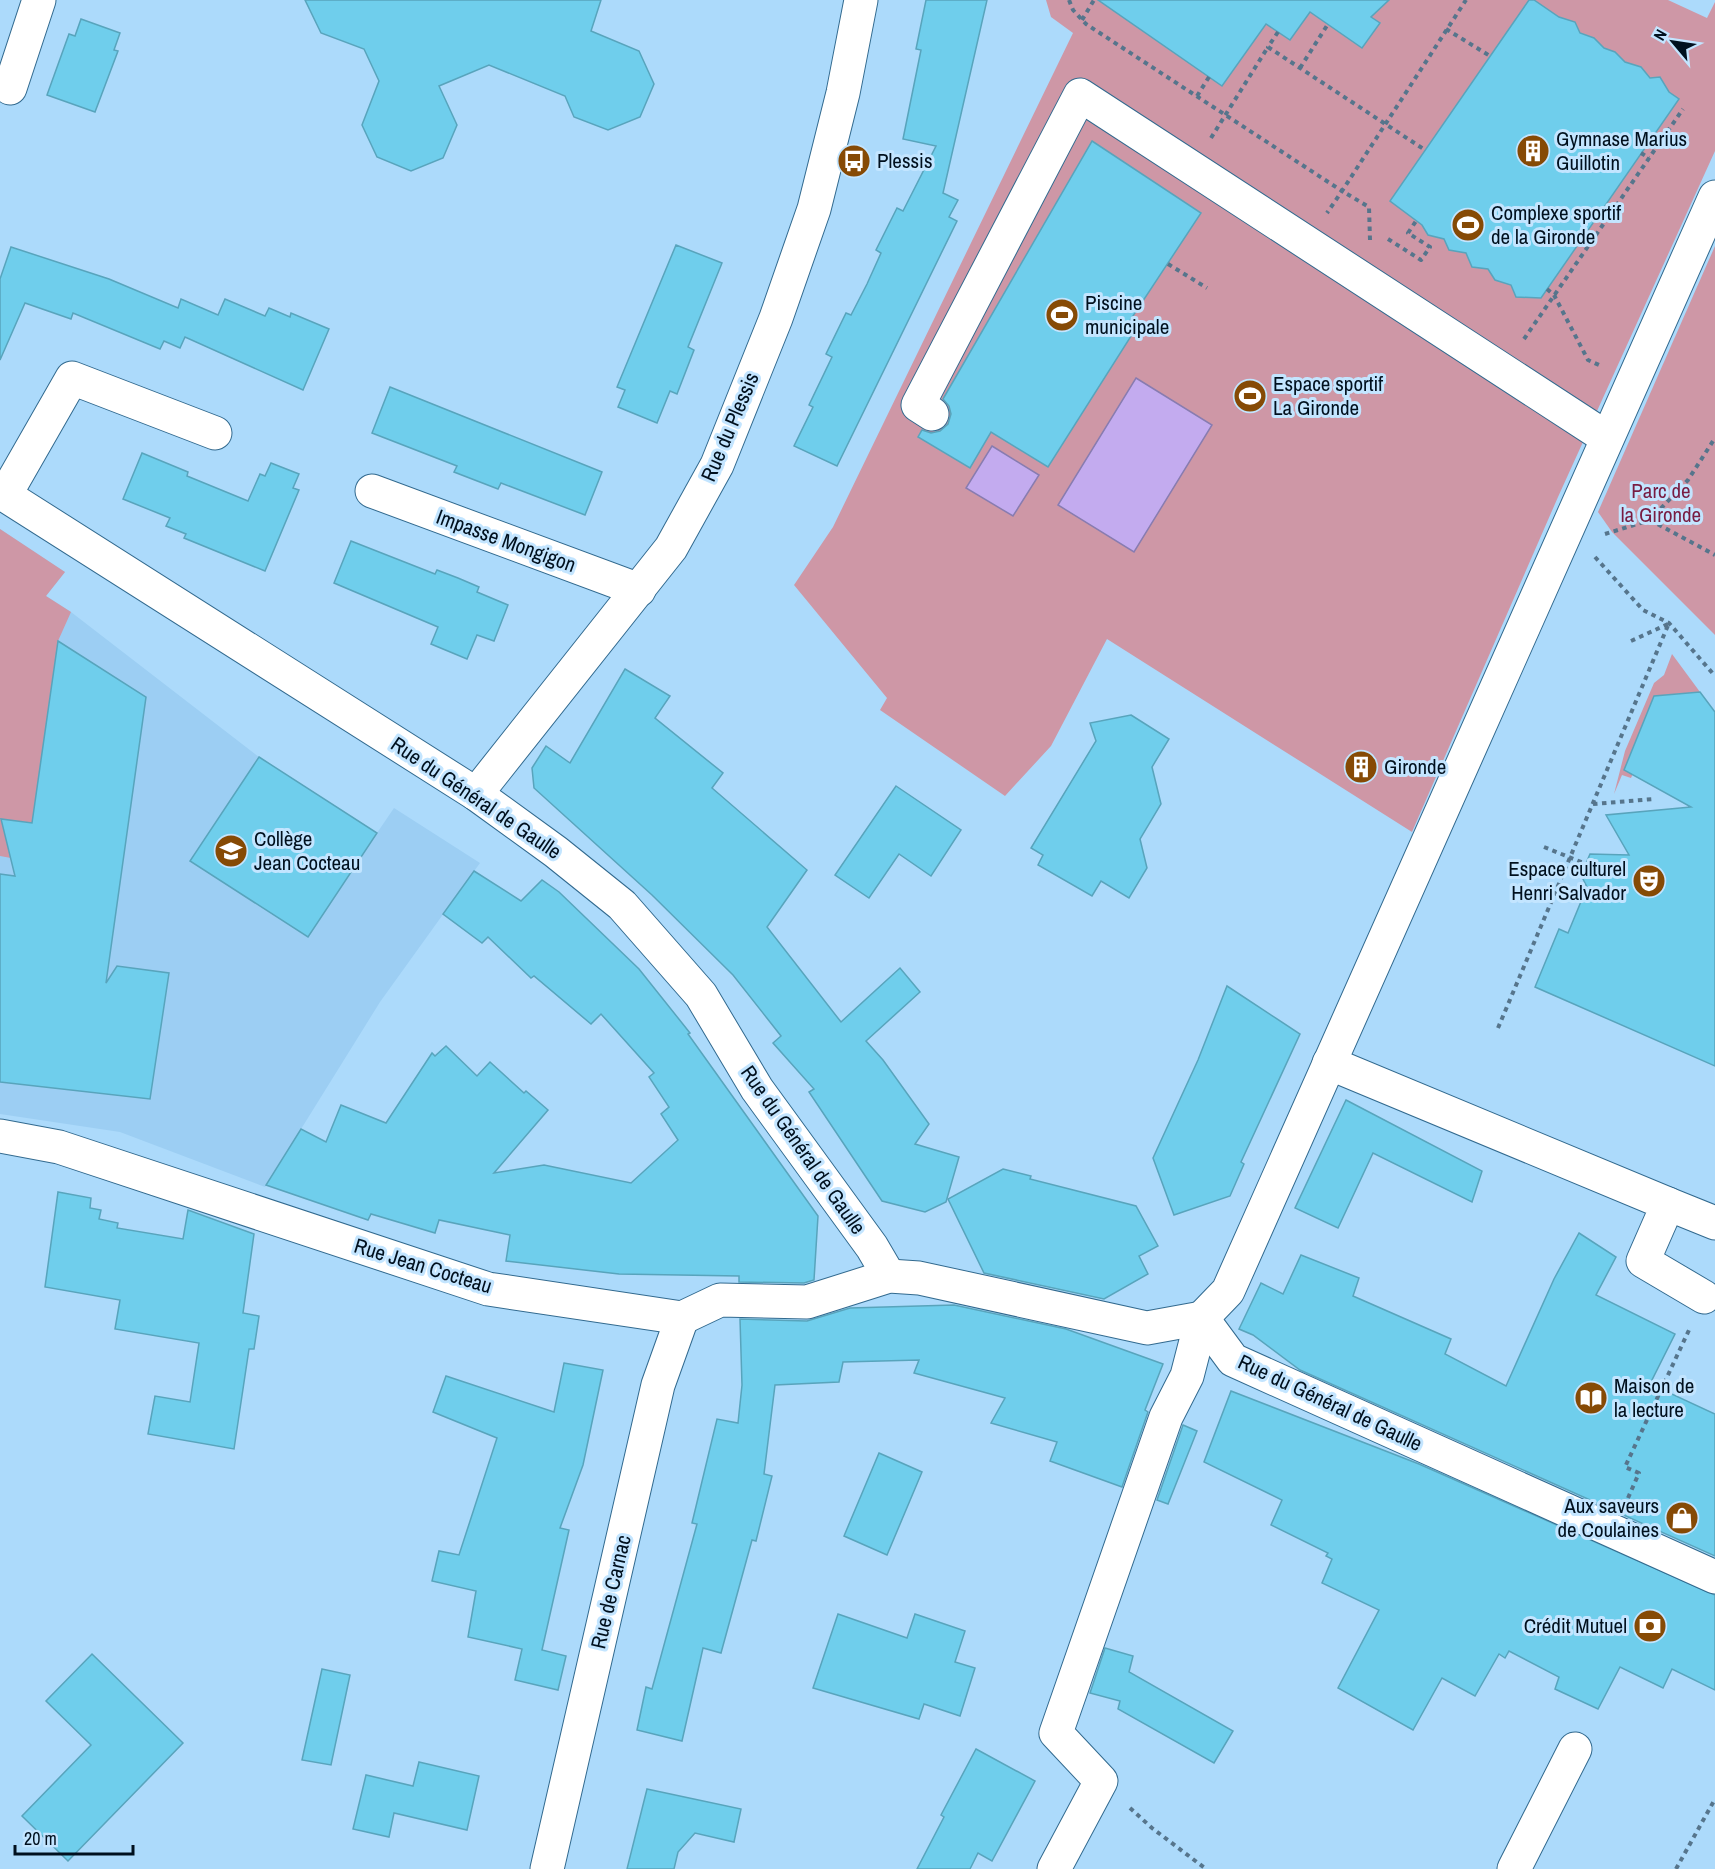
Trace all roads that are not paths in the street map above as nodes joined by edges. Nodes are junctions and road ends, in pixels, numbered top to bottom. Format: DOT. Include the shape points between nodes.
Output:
graph roads {
  1 [pos="39,0"];
  2 [pos="861,0"];
  3 [pos="10,88"];
  4 [pos="1715,197"];
  5 [pos="932,414"];
  6 [pos="215,434"];
  7 [pos="1608,438"];
  8 [pos="372,491"];
  9 [pos="3,493"];
  10 [pos="639,590"];
  11 [pos="476,794"];
  12 [pos="1329,1063"];
  13 [pos="0,1136"];
  14 [pos="1668,1204"];
  15 [pos="1715,1222"];
  16 [pos="889,1276"];
  17 [pos="1704,1298"];
  18 [pos="682,1318"];
  19 [pos="1202,1318"];
  20 [pos="1715,1577"];
  21 [pos="1575,1749"];
  22 [pos="547,1869"];
  23 [pos="1054,1869"];
  24 [pos="1514,1869"];
  1 -- 3 [label="street"];
  2 -- 10 [label="street, Rue du Plessis" via="814,209 776,318 717,465 670,548"];
  4 -- 7 [label="street"];
  5 -- 7 [label="street" via="918,405 1080,95"];
  6 -- 9 [label="street" via="72,378"];
  7 -- 12 [label="street" via="1574,536"];
  8 -- 10 [label="street, Impasse Mongigon"];
  9 -- 11 [label="street, Rue du Général de Gaulle"];
  10 -- 11 [label="street, Rue du Plessis"];
  11 -- 16 [label="street, Rue du Général de Gaulle" via="622,905 701,995 757,1089"];
  12 -- 14 [label="street"];
  12 -- 19 [label="street" via="1228,1291"];
  13 -- 18 [label="street, Rue Jean Cocteau" via="59,1147 488,1289"];
  14 -- 15 [label="street"];
  14 -- 17 [label="street" via="1643,1261"];
  16 -- 18 [label="street" via="807,1302 720,1300"];
  16 -- 19 [label="street" via="919,1278 1147,1328"];
  18 -- 22 [label="street, Rue de Carnac" via="658,1385"];
  19 -- 20 [label="street, Rue du Général de Gaulle" via="1233,1360"];
  19 -- 23 [label="street" via="1187,1376 1166,1417 1056,1733 1101,1781"];
  21 -- 24 [label="street"];
}
